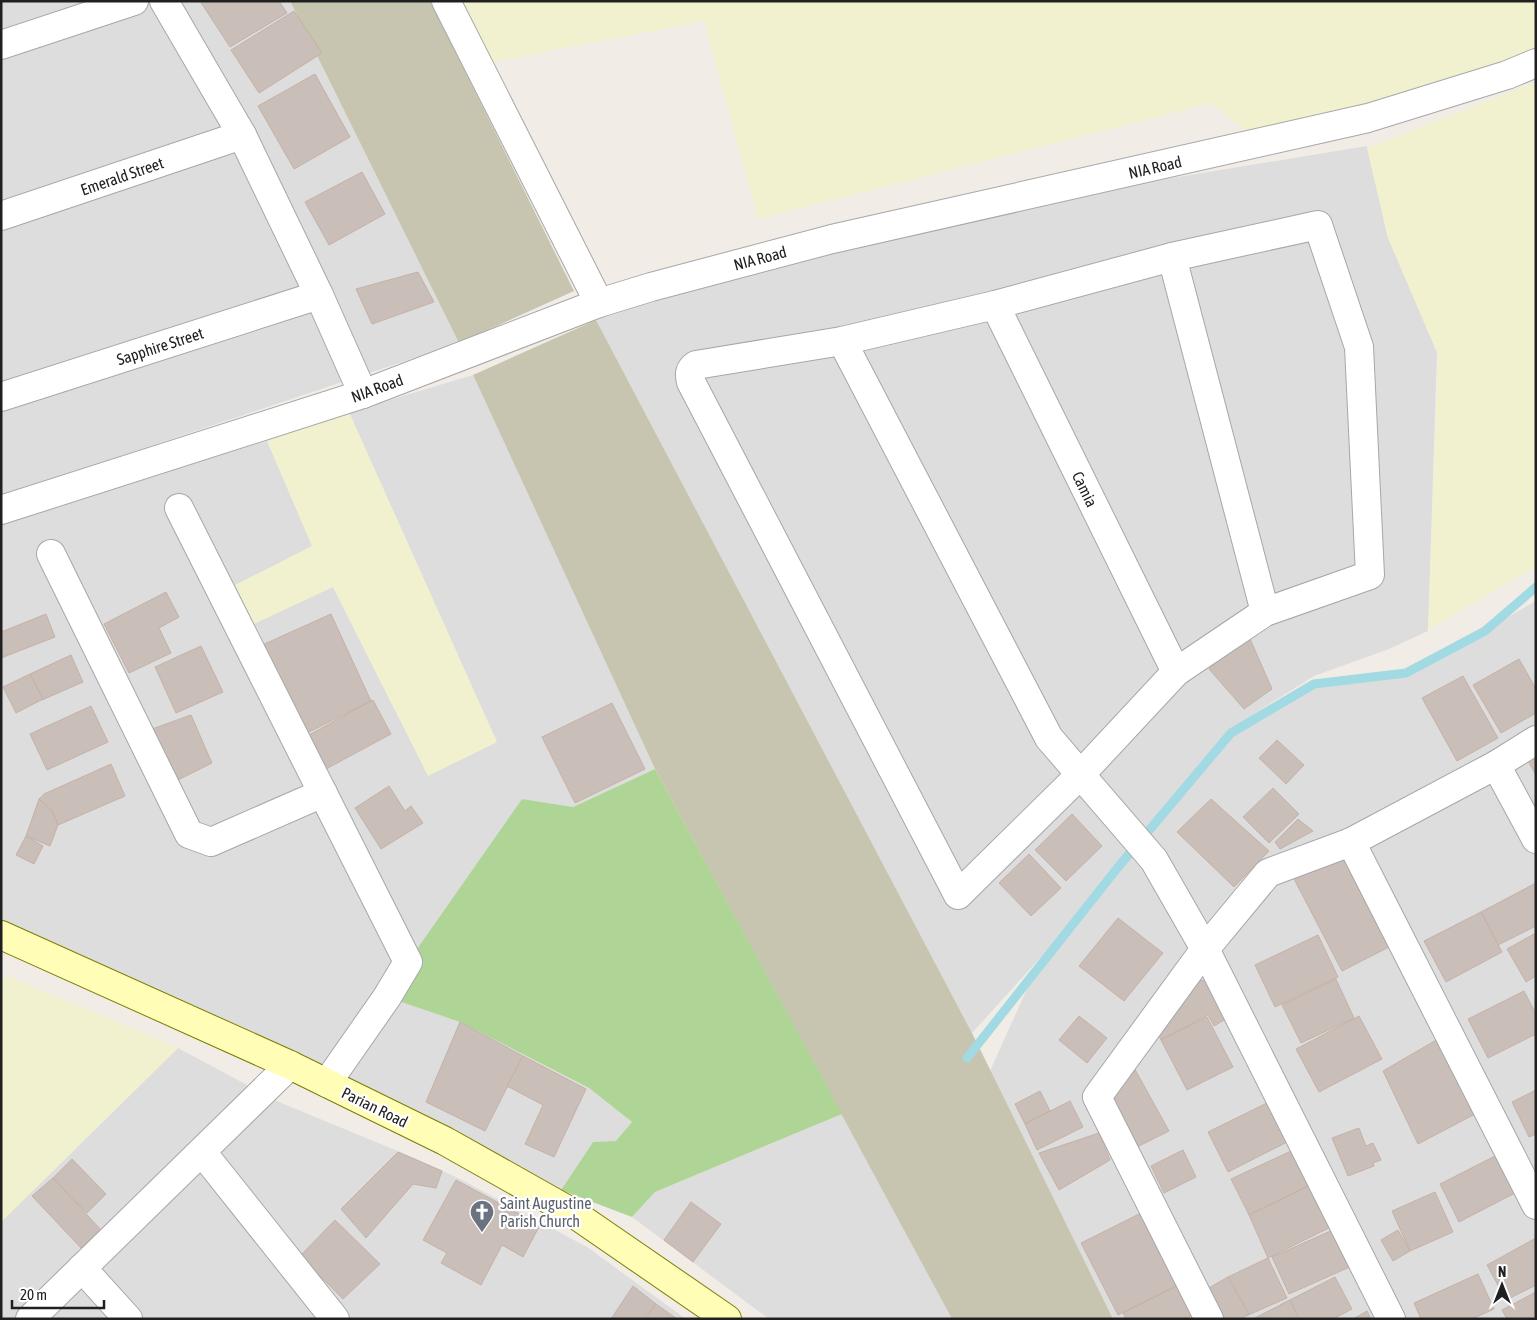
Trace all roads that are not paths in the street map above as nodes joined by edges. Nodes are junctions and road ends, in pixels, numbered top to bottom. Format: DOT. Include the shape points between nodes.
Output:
graph roads {
  1 [pos="134,1"];
  2 [pos="164,1"];
  3 [pos="446,1"];
  4 [pos="1,45"];
  5 [pos="1536,63"];
  6 [pos="242,135"];
  7 [pos="1,216"];
  8 [pos="1172,257"];
  9 [pos="318,295"];
  10 [pos="599,303"];
  11 [pos="995,305"];
  12 [pos="842,341"];
  13 [pos="363,394"];
  14 [pos="1,397"];
  15 [pos="179,508"];
  16 [pos="1,510"];
  17 [pos="51,554"];
  18 [pos="1265,612"];
  19 [pos="1176,672"];
  20 [pos="1536,740"];
  21 [pos="1496,765"];
  22 [pos="1080,775"];
  23 [pos="322,793"];
  24 [pos="1536,839"];
  25 [pos="1351,842"];
  26 [pos="1,935"];
  27 [pos="1206,949"];
  28 [pos="290,1065"];
  29 [pos="327,1083"];
  30 [pos="202,1152"];
  31 [pos="1536,1205"];
  32 [pos="82,1268"];
  33 [pos="30,1319"];
  34 [pos="128,1319"];
  35 [pos="335,1319"];
  36 [pos="727,1319"];
  37 [pos="1209,1319"];
  38 [pos="1391,1319"];
  1 -- 4 [label="street"];
  2 -- 6 [label="street"];
  3 -- 10 [label="street"];
  5 -- 10 [label="street, NIA Road" via="1368,118 832,239"];
  6 -- 7 [label="street, Emerald Street"];
  6 -- 9 [label="street"];
  8 -- 11 [label="street"];
  8 -- 18 [label="street"];
  8 -- 18 [label="street" via="1318,225 1358,347 1370,575"];
  9 -- 13 [label="street"];
  9 -- 14 [label="street, Sapphire Street"];
  10 -- 13 [label="street, NIA Road"];
  11 -- 12 [label="street"];
  11 -- 19 [label="street, Camia"];
  12 -- 22 [label="street" via="1049,738"];
  12 -- 22 [label="street" via="696,365 689,374 958,895"];
  13 -- 16 [label="street, NIA Road"];
  15 -- 23 [label="street"];
  17 -- 23 [label="street" via="189,834 211,842"];
  18 -- 19 [label="street"];
  19 -- 22 [label="street"];
  20 -- 21 [label="street"];
  21 -- 24 [label="street"];
  21 -- 25 [label="street"];
  22 -- 27 [label="street" via="1154,860"];
  23 -- 29 [label="street" via="408,962"];
  25 -- 27 [label="street" via="1268,873"];
  25 -- 31 [label="street"];
  26 -- 28 [label="main road, Parian Road"];
  27 -- 37 [label="street" via="1097,1096"];
  27 -- 38 [label="street"];
  28 -- 29 [label="main road, Parian Road"];
  28 -- 30 [label="street"];
  29 -- 36 [label="main road, Parian Road" via="523,1184 604,1233"];
  30 -- 32 [label="street"];
  30 -- 35 [label="street"];
  32 -- 33 [label="street"];
  32 -- 34 [label="street"];
}
